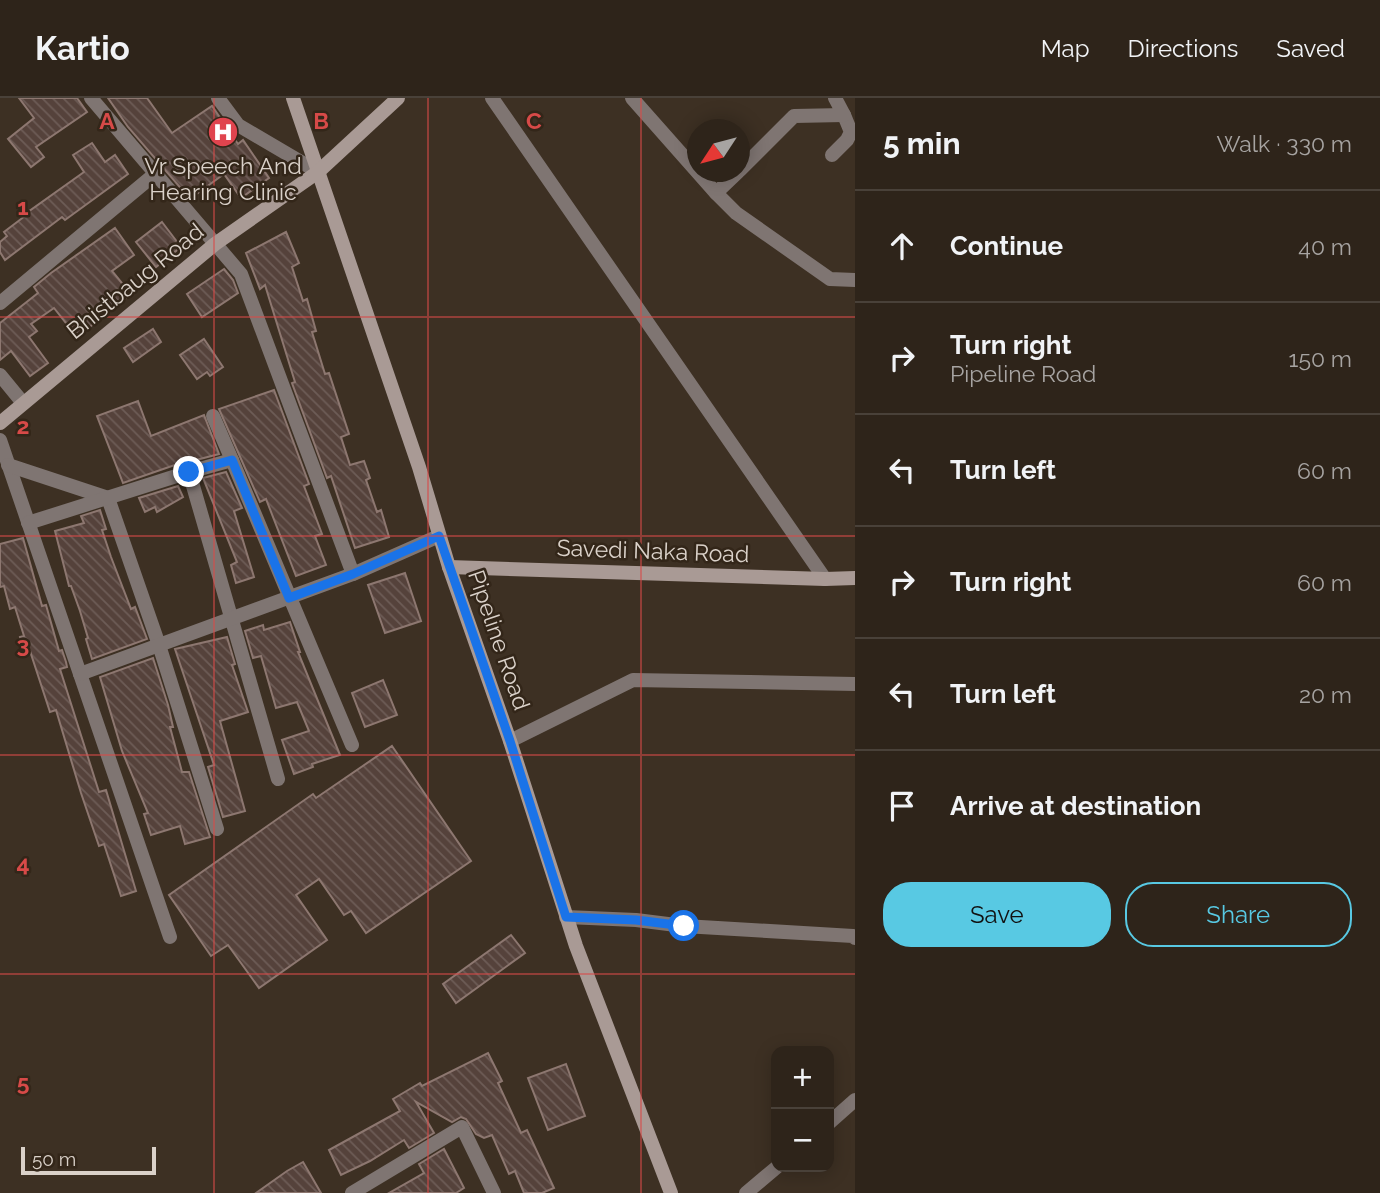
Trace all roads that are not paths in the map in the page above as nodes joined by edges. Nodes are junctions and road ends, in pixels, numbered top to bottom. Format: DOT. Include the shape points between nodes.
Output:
graph roads {
  1 [pos="91,98"];
  2 [pos="218,98"];
  3 [pos="293,98"];
  4 [pos="398,98"];
  5 [pos="492,98"];
  6 [pos="632,98"];
  7 [pos="835,98"];
  8 [pos="845,115"];
  9 [pos="853,132"];
  10 [pos="832,155"];
  11 [pos="750,160"];
  12 [pos="318,172"];
  13 [pos="155,174"];
  14 [pos="728,182"];
  15 [pos="716,193"];
  16 [pos="215,244"];
  17 [pos="855,281"];
  18 [pos="0,303"];
  19 [pos="0,375"];
  20 [pos="23,403"];
  21 [pos="213,416"];
  22 [pos="0,423"];
  23 [pos="0,440"];
  24 [pos="232,460"];
  25 [pos="9,466"];
  26 [pos="189,472"];
  27 [pos="108,498"];
  28 [pos="28,523"];
  29 [pos="439,536"];
  30 [pos="449,568"];
  31 [pos="353,574"];
  32 [pos="855,578"];
  33 [pos="825,579"];
  34 [pos="289,598"];
  35 [pos="232,619"];
  36 [pos="159,645"];
  37 [pos="80,674"];
  38 [pos="855,684"];
  39 [pos="510,741"];
  40 [pos="352,745"];
  41 [pos="278,779"];
  42 [pos="217,829"];
  43 [pos="566,917"];
  44 [pos="854,936"];
  45 [pos="170,937"];
  46 [pos="855,1100"];
  47 [pos="834,1119"];
  48 [pos="771,1172"];
  49 [pos="352,1193"];
  50 [pos="494,1193"];
  51 [pos="671,1193"];
  52 [pos="746,1193"];
  1 -- 13 [label="street"];
  2 -- 12 [label="street" via="238,125"];
  3 -- 12 [label="main road, Pipeline Road"];
  4 -- 12 [label="main road, Bhistbaug Road"];
  5 -- 33 [label="street"];
  6 -- 15 [label="street"];
  7 -- 8 [label="street"];
  8 -- 9 [label="street"];
  8 -- 11 [label="street" via="794,116"];
  9 -- 10 [label="street"];
  12 -- 16 [label="main road, Bhistbaug Road"];
  12 -- 29 [label="main road, Pipeline Road"];
  13 -- 16 [label="street"];
  13 -- 18 [label="street"];
  14 -- 15 [label="street"];
  15 -- 17 [label="street" via="736,213 830,279"];
  16 -- 20 [label="main road, Bhistbaug Road"];
  16 -- 31 [label="street" via="241,274"];
  19 -- 20 [label="street"];
  20 -- 22 [label="main road, Bhistbaug Road"];
  21 -- 24 [label="street"];
  23 -- 25 [label="street"];
  24 -- 26 [label="street"];
  24 -- 34 [label="street"];
  25 -- 27 [label="street"];
  25 -- 28 [label="street"];
  26 -- 27 [label="street"];
  26 -- 35 [label="street"];
  27 -- 28 [label="street"];
  27 -- 36 [label="street"];
  28 -- 37 [label="street"];
  29 -- 30 [label="main road, Pipeline Road"];
  29 -- 31 [label="street"];
  30 -- 33 [label="main road, Savedi Naka Road"];
  30 -- 39 [label="main road, Pipeline Road"];
  31 -- 34 [label="street"];
  32 -- 33 [label="main road, Savedi Naka Road"];
  34 -- 35 [label="street"];
  34 -- 40 [label="street"];
  35 -- 36 [label="street"];
  35 -- 41 [label="street"];
  36 -- 37 [label="street"];
  36 -- 42 [label="street"];
  37 -- 45 [label="street"];
  38 -- 39 [label="street" via="633,680"];
  39 -- 43 [label="main road, Pipeline Road"];
  43 -- 44 [label="street"];
  43 -- 51 [label="main road, Pipeline Road"];
  46 -- 47 [label="street"];
  48 -- 52 [label="street"];
  49 -- 50 [label="street" via="462,1127"];
}
